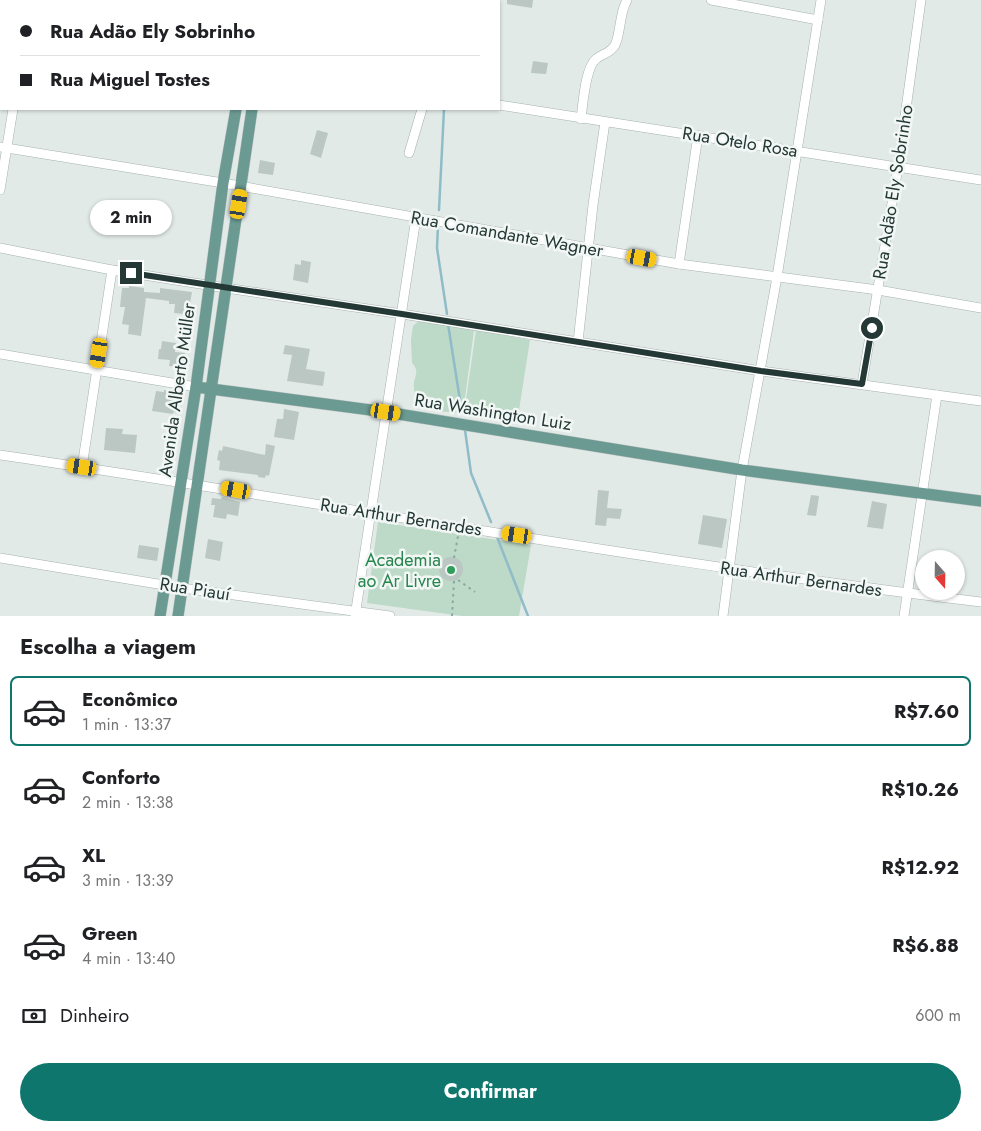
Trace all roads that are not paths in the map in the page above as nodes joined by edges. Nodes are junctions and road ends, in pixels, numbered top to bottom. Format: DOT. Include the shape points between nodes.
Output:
graph roads {
  1 [pos="627,0"];
  2 [pos="710,0"];
  3 [pos="821,0"];
  4 [pos="921,0"];
  5 [pos="818,20"];
  6 [pos="500,105"];
  7 [pos="13,110"];
  8 [pos="236,110"];
  9 [pos="252,110"];
  10 [pos="422,110"];
  11 [pos="581,119"];
  12 [pos="605,122"];
  13 [pos="698,135"];
  14 [pos="3,147"];
  15 [pos="797,152"];
  16 [pos="409,153"];
  17 [pos="898,166"];
  18 [pos="981,180"];
  19 [pos="223,183"];
  20 [pos="241,187"];
  21 [pos="0,190"];
  22 [pos="416,218"];
  23 [pos="0,248"];
  24 [pos="588,248"];
  25 [pos="679,264"];
  26 [pos="112,270"];
  27 [pos="777,277"];
  28 [pos="210,285"];
  29 [pos="226,288"];
  30 [pos="878,290"];
  31 [pos="981,308"];
  32 [pos="402,314"];
  33 [pos="578,342"];
  34 [pos="0,354"];
  35 [pos="96,369"];
  36 [pos="761,371"];
  37 [pos="862,384"];
  38 [pos="196,387"];
  39 [pos="210,390"];
  40 [pos="938,395"];
  41 [pos="981,401"];
  42 [pos="386,412"];
  43 [pos="0,455"];
  44 [pos="82,467"];
  45 [pos="742,470"];
  46 [pos="181,482"];
  47 [pos="197,484"];
  48 [pos="922,492"];
  49 [pos="981,501"];
  50 [pos="371,513"];
  51 [pos="0,558"];
  52 [pos="730,569"];
  53 [pos="165,584"];
  54 [pos="182,588"];
  55 [pos="907,594"];
  56 [pos="981,602"];
  57 [pos="356,613"];
  58 [pos="160,616"];
  59 [pos="178,616"];
  60 [pos="390,616"];
  61 [pos="723,616"];
  62 [pos="904,616"];
  1 -- 11 [label="street" via="615,45 595,59 589,70"];
  2 -- 5 [label="street"];
  3 -- 5 [label="street"];
  4 -- 17 [label="street, Rua Adão Ely Sobrinho"];
  5 -- 15 [label="street"];
  6 -- 11 [label="street, Rua Otelo Rosa"];
  7 -- 14 [label="street"];
  8 -- 19 [label="main road, Avenida Alberto Müller"];
  9 -- 20 [label="main road, Avenida Alberto Müller"];
  10 -- 16 [label="street"];
  11 -- 12 [label="street, Rua Otelo Rosa"];
  12 -- 13 [label="street, Rua Otelo Rosa"];
  12 -- 24 [label="street"];
  13 -- 15 [label="street, Rua Otelo Rosa"];
  13 -- 25 [label="street"];
  14 -- 19 [label="street, Rua Comandante Wagner"];
  14 -- 21 [label="street"];
  15 -- 17 [label="street, Rua Otelo Rosa"];
  15 -- 27 [label="street"];
  17 -- 18 [label="street, Rua Otelo Rosa"];
  17 -- 30 [label="street, Rua Adão Ely Sobrinho"];
  19 -- 20 [label="street, Rua Comandante Wagner"];
  19 -- 28 [label="main road, Avenida Alberto Müller"];
  20 -- 22 [label="street, Rua Comandante Wagner"];
  20 -- 29 [label="main road, Avenida Alberto Müller"];
  22 -- 24 [label="street, Rua Comandante Wagner"];
  22 -- 32 [label="street"];
  23 -- 26 [label="street"];
  24 -- 25 [label="street, Rua Comandante Wagner"];
  24 -- 33 [label="street"];
  25 -- 27 [label="street, Rua Comandante Wagner"];
  26 -- 28 [label="street"];
  26 -- 35 [label="street"];
  27 -- 30 [label="street, Rua Comandante Wagner"];
  27 -- 36 [label="street"];
  28 -- 29 [label="street"];
  28 -- 38 [label="main road, Avenida Alberto Müller"];
  29 -- 32 [label="street"];
  29 -- 39 [label="main road, Avenida Alberto Müller"];
  30 -- 31 [label="street, Rua Comandante Wagner"];
  30 -- 37 [label="street, Rua Adão Ely Sobrinho"];
  32 -- 33 [label="street"];
  32 -- 42 [label="street"];
  33 -- 36 [label="street"];
  34 -- 35 [label="street, Rua Washington Luiz"];
  35 -- 38 [label="street, Rua Washington Luiz"];
  35 -- 44 [label="street"];
  36 -- 37 [label="street"];
  36 -- 45 [label="street"];
  37 -- 40 [label="street"];
  38 -- 39 [label="main road, Rua Washington Luiz"];
  38 -- 46 [label="main road, Avenida Alberto Müller"];
  39 -- 42 [label="main road, Rua Washington Luiz"];
  39 -- 47 [label="main road, Avenida Alberto Müller"];
  40 -- 41 [label="street"];
  40 -- 48 [label="street"];
  42 -- 45 [label="main road, Rua Washington Luiz"];
  42 -- 50 [label="street"];
  43 -- 44 [label="street, Rua Arthur Bernardes"];
  44 -- 46 [label="street, Rua Arthur Bernardes"];
  45 -- 48 [label="main road, Rua Washington Luiz"];
  45 -- 52 [label="street"];
  46 -- 47 [label="street, Rua Arthur Bernardes"];
  46 -- 53 [label="main road, Avenida Alberto Müller"];
  47 -- 50 [label="street, Rua Arthur Bernardes"];
  47 -- 54 [label="main road, Avenida Alberto Müller"];
  48 -- 49 [label="main road, Rua Washington Luiz"];
  48 -- 55 [label="street"];
  50 -- 52 [label="street, Rua Arthur Bernardes"];
  50 -- 57 [label="street"];
  51 -- 53 [label="street, Rua Piauí"];
  52 -- 55 [label="street, Rua Arthur Bernardes"];
  52 -- 61 [label="street"];
  53 -- 54 [label="street, Rua Piauí"];
  53 -- 58 [label="main road, Avenida Alberto Müller"];
  54 -- 57 [label="street, Rua Piauí"];
  54 -- 59 [label="main road, Avenida Alberto Müller"];
  55 -- 56 [label="street, Rua Arthur Bernardes"];
  55 -- 62 [label="street"];
  57 -- 60 [label="street, Rua Piauí"];
}
